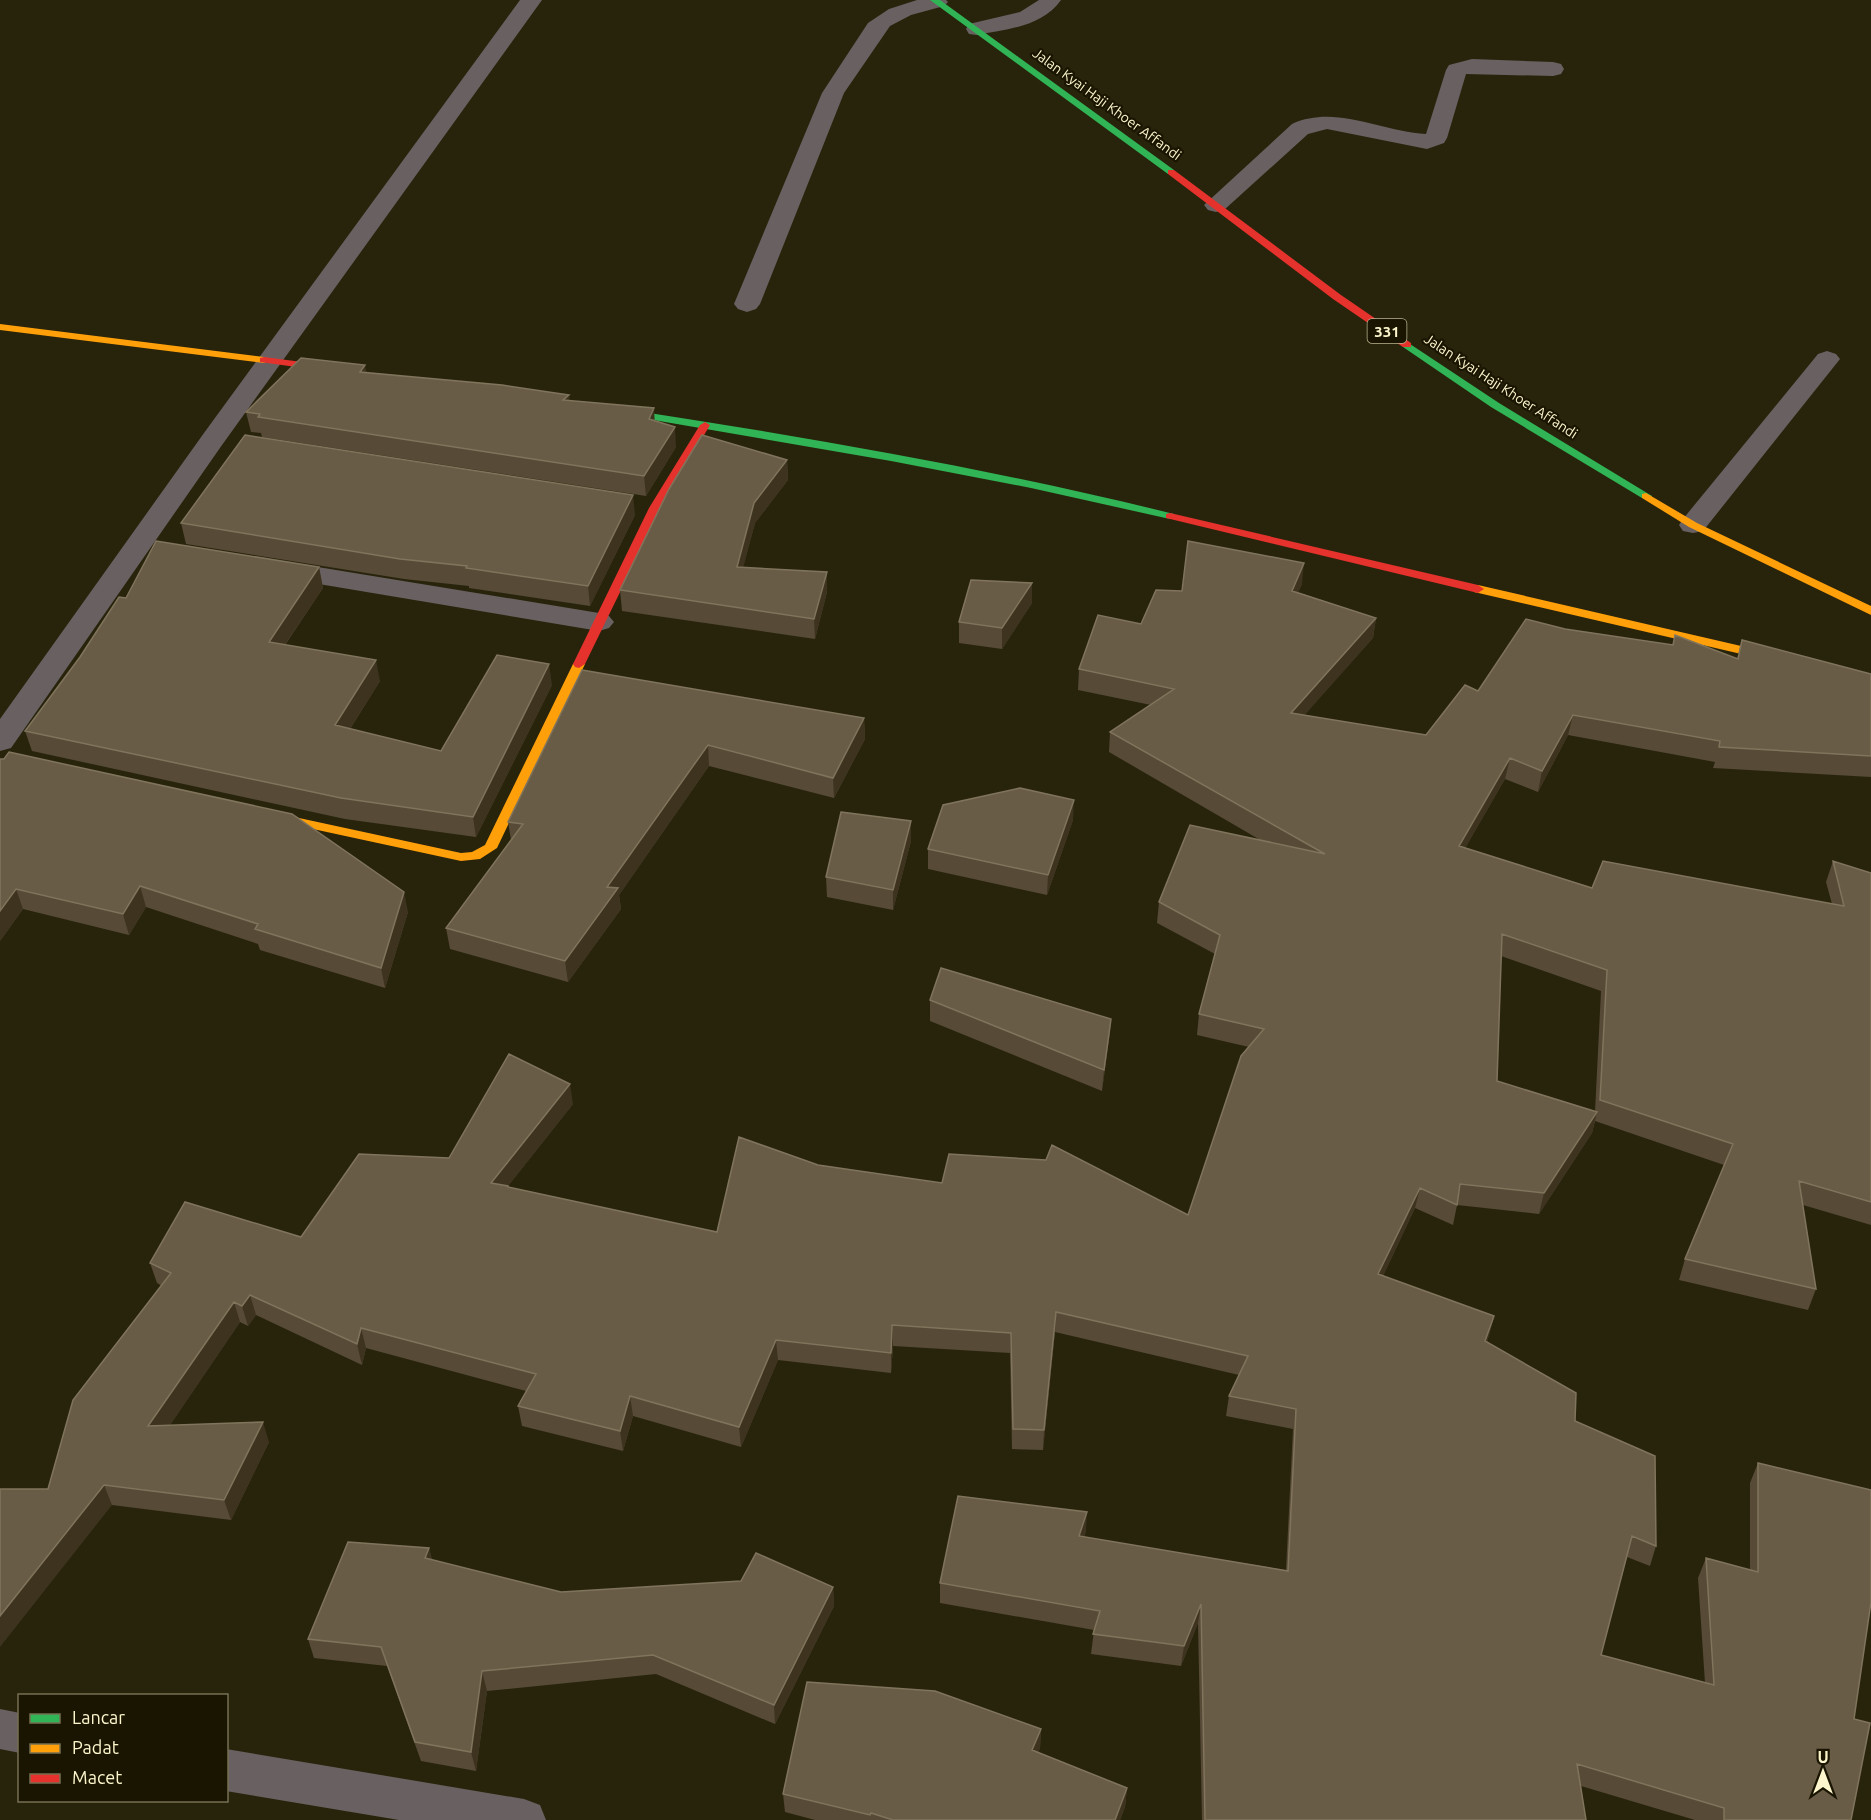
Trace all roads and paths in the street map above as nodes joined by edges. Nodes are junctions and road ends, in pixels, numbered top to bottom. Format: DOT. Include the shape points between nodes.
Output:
graph roads {
  1 [pos="531,0"];
  2 [pos="1050,0"];
  3 [pos="935,1"];
  4 [pos="977,29"];
  5 [pos="1554,69"];
  6 [pos="1216,205"];
  7 [pos="747,304"];
  8 [pos="0,327"];
  9 [pos="1827,359"];
  10 [pos="271,360"];
  11 [pos="351,371"];
  12 [pos="603,409"];
  13 [pos="705,425"];
  14 [pos="1693,525"];
  15 [pos="244,564"];
  16 [pos="1871,611"];
  17 [pos="599,622"];
  18 [pos="1871,680"];
  19 [pos="0,741"];
  20 [pos="254,812"];
  21 [pos="0,1729"];
  22 [pos="18,1733"];
  23 [pos="228,1770"];
  24 [pos="524,1820"];
  1 -- 10 [label="street"];
  2 -- 4 [label="street" via="1034,14"];
  3 -- 4 [label="street, Jalan Kyai Haji Khoer Affandi / 331"];
  3 -- 7 [label="street" via="896,11 885,19 833,93"];
  4 -- 6 [label="street, Jalan Kyai Haji Khoer Affandi / 331"];
  5 -- 6 [label="street" via="1472,66 1457,70 1436,138 1426,142 1327,122 1313,123 1300,129"];
  6 -- 14 [label="street, Jalan Kyai Haji Khoer Affandi / 331" via="1337,297 1495,405"];
  8 -- 10 [label="street"];
  9 -- 14 [label="street"];
  10 -- 11 [label="street"];
  10 -- 19 [label="street" via="225,441 149,548"];
  12 -- 13 [label="street"];
  13 -- 17 [label="street" via="643,506"];
  13 -- 18 [label="street" via="1049,487"];
  14 -- 16 [label="street, Jalan Kyai Haji Khoer Affandi / 331"];
  15 -- 17 [label="street"];
  17 -- 20 [label="street" via="485,852 461,857"];
  21 -- 22 [label="street"];
  23 -- 24 [label="street"];
}
